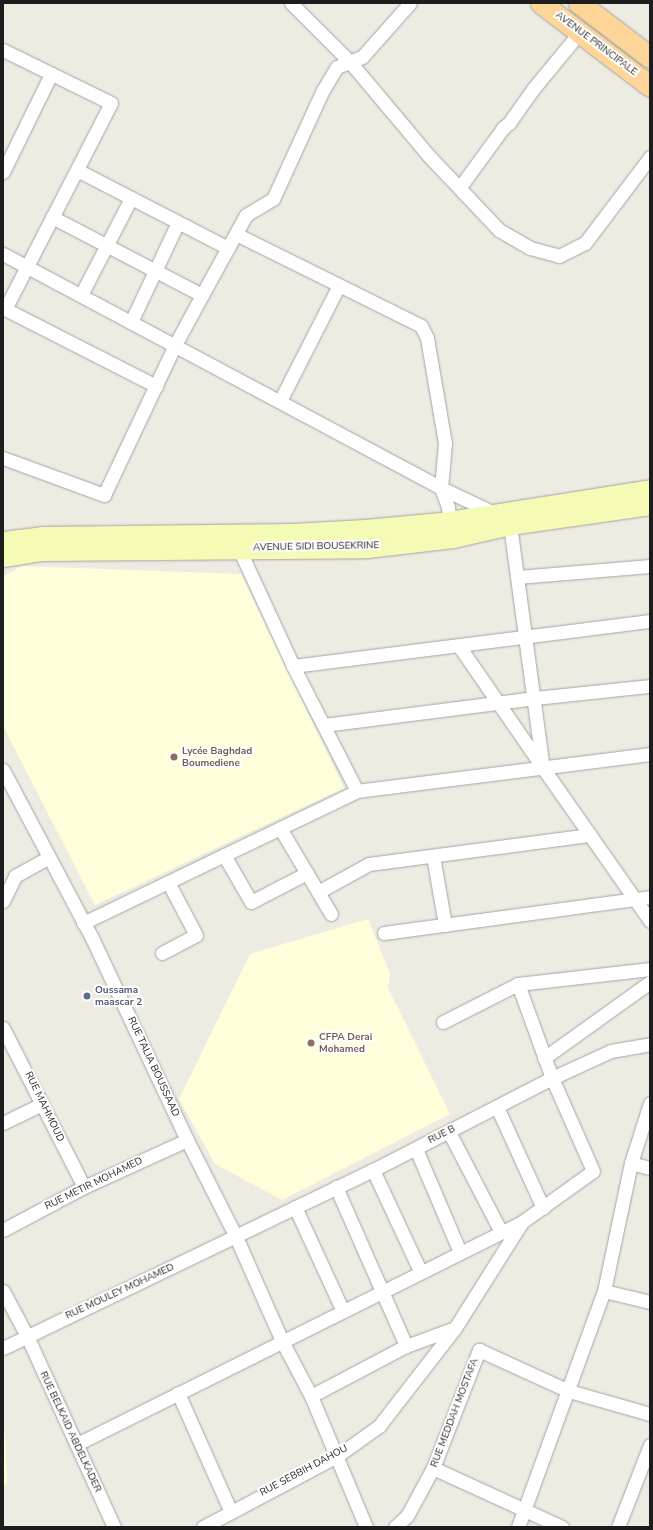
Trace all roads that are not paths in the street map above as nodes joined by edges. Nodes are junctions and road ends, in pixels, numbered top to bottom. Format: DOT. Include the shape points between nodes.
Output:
graph roads {
  1 [pos="291,3"];
  2 [pos="410,3"];
  3 [pos="541,3"];
  4 [pos="579,3"];
  5 [pos="580,32"];
  6 [pos="3,50"];
  7 [pos="650,57"];
  8 [pos="350,62"];
  9 [pos="51,74"];
  10 [pos="650,86"];
  11 [pos="650,157"];
  12 [pos="77,170"];
  13 [pos="3,172"];
  14 [pos="460,187"];
  15 [pos="131,198"];
  16 [pos="52,217"];
  17 [pos="178,222"];
  18 [pos="236,234"];
  19 [pos="105,245"];
  20 [pos="228,248"];
  21 [pos="3,254"];
  22 [pos="27,267"];
  23 [pos="155,270"];
  24 [pos="339,285"];
  25 [pos="81,295"];
  26 [pos="202,295"];
  27 [pos="4,309"];
  28 [pos="131,322"];
  29 [pos="175,345"];
  30 [pos="156,386"];
  31 [pos="280,401"];
  32 [pos="3,458"];
  33 [pos="441,488"];
  34 [pos="650,489"];
  35 [pos="650,505"];
  36 [pos="494,513"];
  37 [pos="449,521"];
  38 [pos="510,526"];
  39 [pos="3,541"];
  40 [pos="239,548"];
  41 [pos="3,557"];
  42 [pos="650,566"];
  43 [pos="518,577"];
  44 [pos="650,621"];
  45 [pos="527,636"];
  46 [pos="459,646"];
  47 [pos="293,666"];
  48 [pos="650,686"];
  49 [pos="535,698"];
  50 [pos="499,702"];
  51 [pos="324,725"];
  52 [pos="650,754"];
  53 [pos="543,768"];
  54 [pos="4,774"];
  55 [pos="357,791"];
  56 [pos="280,828"];
  57 [pos="590,835"];
  58 [pos="224,855"];
  59 [pos="433,856"];
  60 [pos="48,858"];
  61 [pos="307,873"];
  62 [pos="168,882"];
  63 [pos="318,892"];
  64 [pos="650,897"];
  65 [pos="635,900"];
  66 [pos="3,901"];
  67 [pos="331,914"];
  68 [pos="650,920"];
  69 [pos="83,923"];
  70 [pos="445,925"];
  71 [pos="384,933"];
  72 [pos="162,953"];
  73 [pos="650,969"];
  74 [pos="650,982"];
  75 [pos="518,984"];
  76 [pos="443,1022"];
  77 [pos="3,1028"];
  78 [pos="650,1044"];
  79 [pos="544,1058"];
  80 [pos="552,1078"];
  81 [pos="650,1103"];
  82 [pos="42,1104"];
  83 [pos="497,1107"];
  84 [pos="3,1123"];
  85 [pos="449,1132"];
  86 [pos="187,1140"];
  87 [pos="416,1149"];
  88 [pos="631,1163"];
  89 [pos="650,1168"];
  90 [pos="373,1170"];
  91 [pos="84,1187"];
  92 [pos="336,1187"];
  93 [pos="295,1207"];
  94 [pos="543,1208"];
  95 [pos="522,1222"];
  96 [pos="3,1230"];
  97 [pos="501,1232"];
  98 [pos="236,1237"];
  99 [pos="460,1252"];
  100 [pos="420,1271"];
  101 [pos="3,1291"];
  102 [pos="384,1291"];
  103 [pos="604,1291"];
  104 [pos="650,1302"];
  105 [pos="342,1309"];
  106 [pos="454,1328"];
  107 [pos="27,1336"];
  108 [pos="283,1343"];
  109 [pos="406,1346"];
  110 [pos="3,1348"];
  111 [pos="569,1391"];
  112 [pos="178,1393"];
  113 [pos="311,1396"];
  114 [pos="650,1414"];
  115 [pos="77,1444"];
  116 [pos="650,1445"];
  117 [pos="337,1456"];
  118 [pos="433,1468"];
  119 [pos="645,1473"];
  120 [pos="230,1510"];
  121 [pos="525,1511"];
  122 [pos="114,1527"];
  123 [pos="202,1527"];
  124 [pos="366,1527"];
  125 [pos="396,1527"];
  126 [pos="518,1527"];
  127 [pos="562,1527"];
  128 [pos="618,1527"];
  1 -- 8 [label="street"];
  2 -- 8 [label="street" via="362,57"];
  3 -- 5 [label="main road, AVENUE PRINCIPALE"];
  4 -- 7 [label="main road"];
  5 -- 10 [label="main road, AVENUE PRINCIPALE"];
  5 -- 14 [label="street" via="532,89 510,124 503,128"];
  6 -- 9 [label="street"];
  8 -- 14 [label="street" via="428,155"];
  8 -- 18 [label="street" via="338,67 323,90 273,199 246,215"];
  9 -- 12 [label="street" via="111,103"];
  9 -- 13 [label="street"];
  11 -- 14 [label="street" via="585,243 560,256 530,248 499,230"];
  12 -- 15 [label="street"];
  12 -- 16 [label="street"];
  15 -- 17 [label="street"];
  15 -- 19 [label="street"];
  16 -- 19 [label="street"];
  16 -- 22 [label="street"];
  17 -- 20 [label="street"];
  17 -- 23 [label="street"];
  18 -- 20 [label="street"];
  18 -- 24 [label="street"];
  19 -- 23 [label="street"];
  19 -- 25 [label="street"];
  20 -- 26 [label="street"];
  21 -- 22 [label="street"];
  22 -- 25 [label="street"];
  22 -- 27 [label="street"];
  23 -- 26 [label="street"];
  23 -- 28 [label="street"];
  24 -- 31 [label="street"];
  24 -- 33 [label="street" via="421,326 427,338 445,443"];
  25 -- 28 [label="street"];
  26 -- 29 [label="street"];
  27 -- 30 [label="street"];
  28 -- 29 [label="street"];
  29 -- 30 [label="street"];
  29 -- 31 [label="street"];
  30 -- 32 [label="street" via="104,495"];
  31 -- 33 [label="street"];
  33 -- 36 [label="street"];
  33 -- 37 [label="street" via="448,507"];
  34 -- 36 [label="main road"];
  35 -- 38 [label="main road, AVENUE SIDI BOUSEKRINE"];
  36 -- 37 [label="main road"];
  36 -- 38 [label="street"];
  37 -- 39 [label="main road" via="293,533 42,536"];
  38 -- 40 [label="main road, AVENUE SIDI BOUSEKRINE" via="453,538 367,548"];
  38 -- 43 [label="street"];
  40 -- 41 [label="main road, AVENUE SIDI BOUSEKRINE" via="42,551"];
  40 -- 47 [label="street"];
  42 -- 43 [label="street"];
  43 -- 45 [label="street"];
  44 -- 45 [label="street"];
  45 -- 46 [label="street"];
  45 -- 49 [label="street"];
  46 -- 47 [label="street"];
  46 -- 50 [label="street"];
  47 -- 51 [label="street"];
  48 -- 49 [label="street"];
  49 -- 50 [label="street"];
  49 -- 53 [label="street"];
  50 -- 51 [label="street"];
  50 -- 53 [label="street"];
  51 -- 55 [label="street"];
  52 -- 53 [label="street"];
  53 -- 55 [label="street"];
  53 -- 57 [label="street"];
  54 -- 60 [label="street, RUE TALIA BOUSSAAD"];
  55 -- 56 [label="street"];
  56 -- 58 [label="street"];
  56 -- 61 [label="street"];
  57 -- 59 [label="street"];
  57 -- 65 [label="street"];
  58 -- 61 [label="street" via="250,902"];
  58 -- 62 [label="street"];
  59 -- 63 [label="street" via="369,864"];
  59 -- 70 [label="street"];
  60 -- 66 [label="street" via="15,876"];
  60 -- 69 [label="street, RUE TALIA BOUSSAAD"];
  61 -- 63 [label="street"];
  62 -- 69 [label="street"];
  62 -- 72 [label="street" via="196,935"];
  63 -- 67 [label="street"];
  64 -- 65 [label="street"];
  65 -- 68 [label="street"];
  65 -- 70 [label="street"];
  69 -- 86 [label="street, RUE TALIA BOUSSAAD"];
  70 -- 71 [label="street"];
  73 -- 75 [label="street"];
  74 -- 79 [label="street"];
  75 -- 76 [label="street"];
  75 -- 79 [label="street"];
  77 -- 82 [label="street, RUE MAHMOUD"];
  78 -- 80 [label="street, RUE B" via="611,1050"];
  79 -- 80 [label="street"];
  80 -- 83 [label="street, RUE B"];
  80 -- 94 [label="street" via="593,1171"];
  81 -- 88 [label="street"];
  82 -- 84 [label="street"];
  82 -- 91 [label="street, RUE MAHMOUD"];
  83 -- 85 [label="street, RUE B"];
  83 -- 94 [label="street"];
  85 -- 87 [label="street, RUE B"];
  85 -- 97 [label="street"];
  86 -- 91 [label="street, RUE METIR MOHAMED"];
  86 -- 98 [label="street, RUE TALIA BOUSSAAD"];
  87 -- 90 [label="street, RUE B"];
  87 -- 99 [label="street"];
  88 -- 89 [label="street"];
  88 -- 103 [label="street"];
  90 -- 92 [label="street, RUE B"];
  90 -- 100 [label="street"];
  91 -- 96 [label="street, RUE METIR MOHAMED"];
  92 -- 93 [label="street, RUE B"];
  92 -- 102 [label="street"];
  93 -- 98 [label="street, RUE B"];
  93 -- 105 [label="street"];
  94 -- 95 [label="street"];
  95 -- 97 [label="street"];
  95 -- 106 [label="street, RUE SEBBIH DAHOU"];
  97 -- 99 [label="street"];
  98 -- 107 [label="street, RUE MOULEY MOHAMED"];
  98 -- 108 [label="street, RUE TALIA BOUSSAAD"];
  99 -- 100 [label="street"];
  100 -- 102 [label="street"];
  101 -- 107 [label="street, RUE BELKAID ABDELKADER"];
  102 -- 105 [label="street"];
  102 -- 109 [label="street"];
  103 -- 104 [label="street"];
  103 -- 111 [label="street"];
  105 -- 108 [label="street"];
  106 -- 109 [label="street"];
  106 -- 117 [label="street, RUE SEBBIH DAHOU" via="379,1426"];
  107 -- 110 [label="street, RUE MOULEY MOHAMED"];
  107 -- 115 [label="street, RUE BELKAID ABDELKADER"];
  108 -- 112 [label="street"];
  108 -- 113 [label="street, RUE TALIA BOUSSAAD"];
  109 -- 113 [label="street"];
  111 -- 114 [label="street, RUE MEDDAH MOSTAFA"];
  111 -- 118 [label="street, RUE MEDDAH MOSTAFA" via="479,1350"];
  111 -- 121 [label="street"];
  112 -- 115 [label="street"];
  112 -- 120 [label="street"];
  113 -- 117 [label="street, RUE TALIA BOUSSAAD"];
  115 -- 122 [label="street, RUE BELKAID ABDELKADER"];
  116 -- 119 [label="street"];
  117 -- 120 [label="street, RUE SEBBIH DAHOU"];
  117 -- 124 [label="street, RUE TALIA BOUSSAAD"];
  118 -- 121 [label="street"];
  118 -- 125 [label="street, RUE MEDDAH MOSTAFA" via="407,1516"];
  119 -- 128 [label="street"];
  120 -- 123 [label="street, RUE SEBBIH DAHOU"];
  121 -- 126 [label="street"];
  121 -- 127 [label="street"];
}
